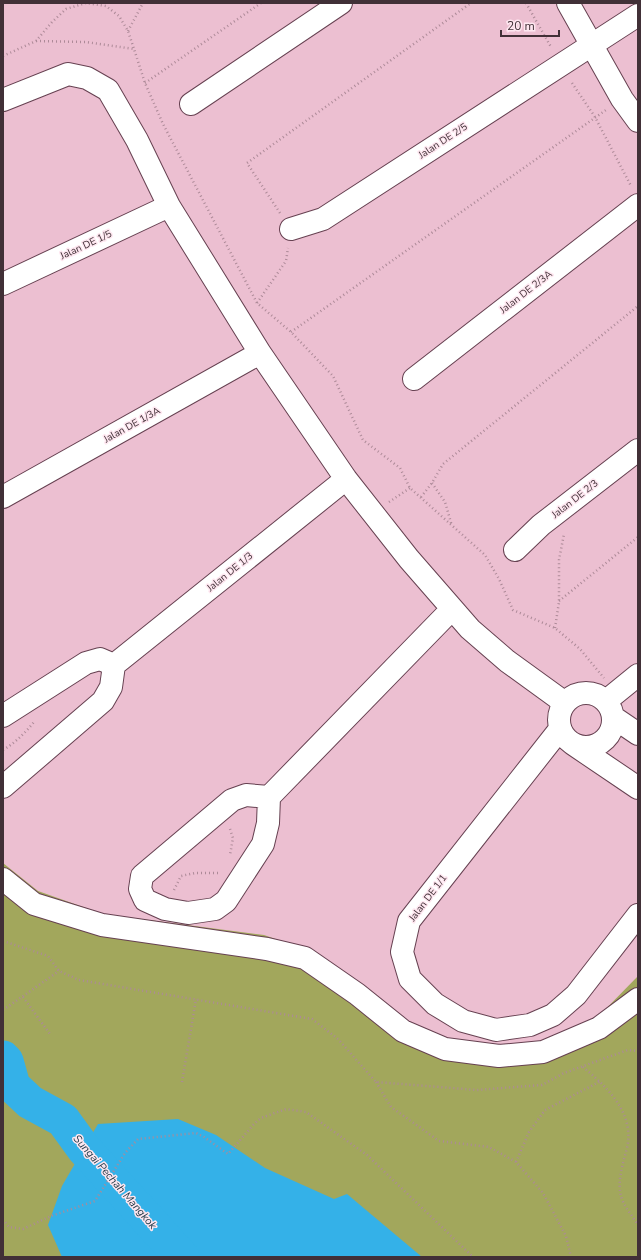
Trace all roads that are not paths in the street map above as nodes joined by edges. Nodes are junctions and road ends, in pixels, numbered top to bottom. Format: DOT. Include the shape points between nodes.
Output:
graph roads {
  1 [pos="341,3"];
  2 [pos="568,3"];
  3 [pos="638,15"];
  4 [pos="591,44"];
  5 [pos="3,100"];
  6 [pos="190,104"];
  7 [pos="638,121"];
  8 [pos="636,198"];
  9 [pos="169,206"];
  10 [pos="291,229"];
  11 [pos="3,284"];
  12 [pos="260,353"];
  13 [pos="414,379"];
  14 [pos="638,450"];
  15 [pos="346,479"];
  16 [pos="3,497"];
  17 [pos="515,550"];
  18 [pos="452,609"];
  19 [pos="114,665"];
  20 [pos="638,675"];
  21 [pos="565,703"];
  22 [pos="612,703"];
  23 [pos="3,716"];
  24 [pos="638,734"];
  25 [pos="566,736"];
  26 [pos="3,787"];
  27 [pos="638,788"];
  28 [pos="269,797"];
  29 [pos="3,879"];
  30 [pos="638,915"];
  31 [pos="638,999"];
  1 -- 6 [label="street"];
  2 -- 4 [label="street"];
  3 -- 4 [label="street, Jalan DE 2/5"];
  4 -- 7 [label="street" via="622,99"];
  4 -- 10 [label="street, Jalan DE 2/5" via="323,219"];
  5 -- 9 [label="street" via="68,74 87,78 108,90 137,140"];
  8 -- 13 [label="street, Jalan DE 2/3A"];
  9 -- 11 [label="street, Jalan DE 1/5"];
  9 -- 12 [label="street"];
  12 -- 15 [label="street"];
  12 -- 16 [label="street, Jalan DE 1/3A"];
  14 -- 17 [label="street, Jalan DE 2/3" via="541,525"];
  15 -- 18 [label="street"];
  15 -- 19 [label="street, Jalan DE 1/3"];
  18 -- 21 [label="street" via="508,661"];
  18 -- 28 [label="street"];
  19 -- 23 [label="street" via="100,659 86,662"];
  19 -- 26 [label="street" via="111,687 103,701"];
  20 -- 22 [label="street"];
  21 -- 22 [label="street" via="571,697 584,693 598,695"];
  21 -- 25 [label="street" via="560,711 559,720"];
  22 -- 24 [label="street"];
  22 -- 25 [label="street" via="613,726 604,740 588,747 580,746"];
  25 -- 27 [label="street"];
  25 -- 30 [label="street, Jalan DE 1/1" via="409,921 402,952 410,979 435,1004 463,1021 496,1030 530,1025 553,1015 576,995"];
  28 -- 28 [label="street" via="268,823 263,844 226,900 215,908 188,913 165,909 145,900 140,889 142,876 232,800 246,795"];
  29 -- 31 [label="street" via="34,904 102,925 267,949 305,958 357,994 403,1031 445,1049 499,1056 544,1052 599,1028"];
}
